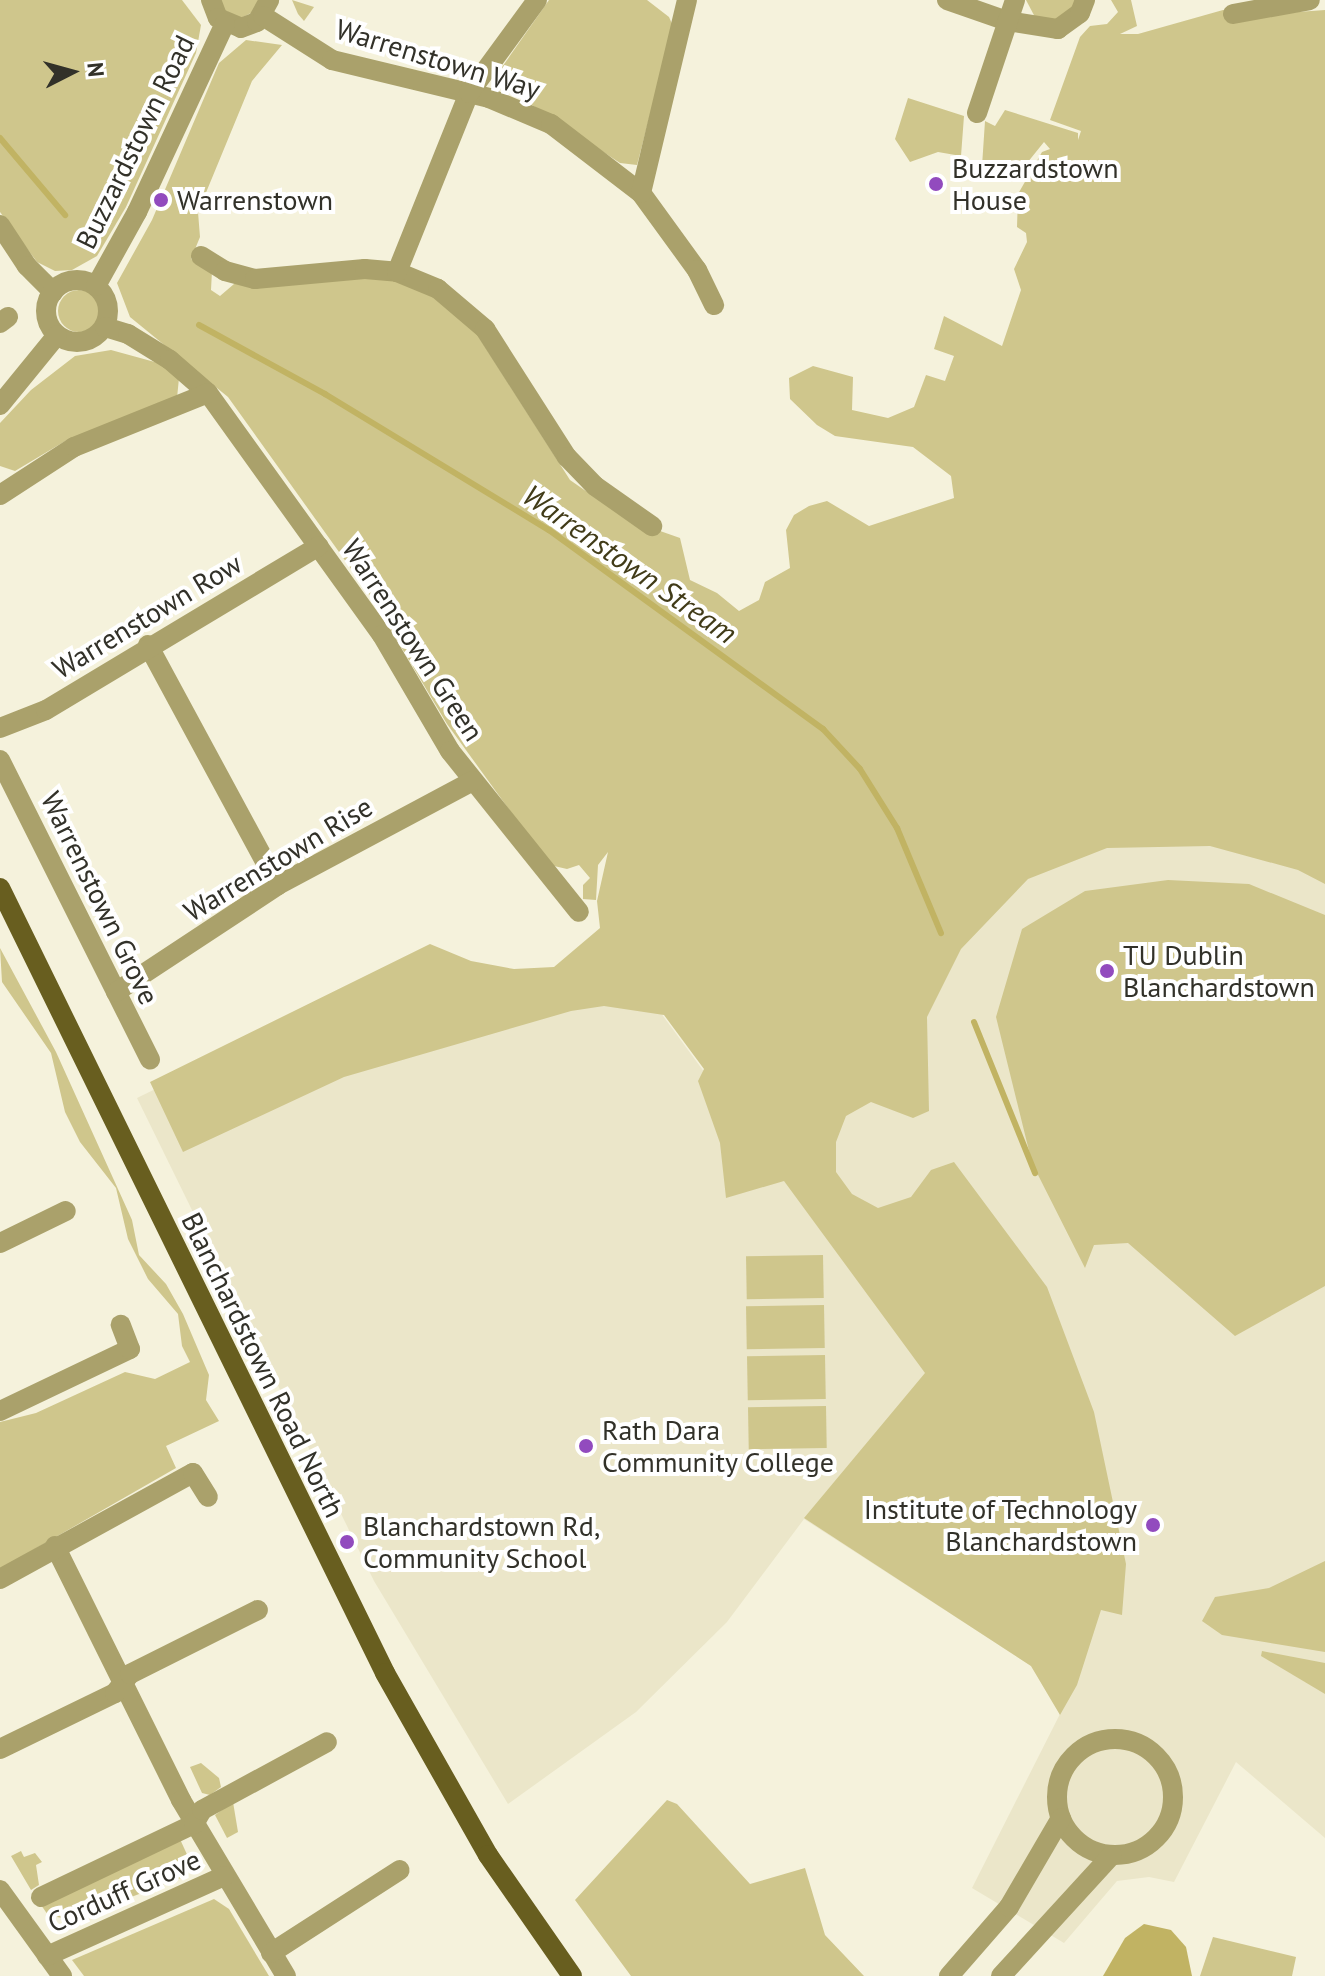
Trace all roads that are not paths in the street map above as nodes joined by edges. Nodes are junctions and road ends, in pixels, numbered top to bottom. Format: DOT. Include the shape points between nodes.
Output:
graph roads {
  1 [pos="211,0"];
  2 [pos="537,0"];
  3 [pos="947,0"];
  4 [pos="1015,0"];
  5 [pos="1085,0"];
  6 [pos="1310,0"];
  7 [pos="679,2"];
  8 [pos="1276,3"];
  9 [pos="266,8"];
  10 [pos="1233,14"];
  11 [pos="1007,21"];
  12 [pos="225,23"];
  13 [pos="469,93"];
  14 [pos="977,113"];
  15 [pos="641,193"];
  16 [pos="0,225"];
  17 [pos="201,256"];
  18 [pos="397,272"];
  19 [pos="96,286"];
  20 [pos="53,292"];
  21 [pos="714,305"];
  22 [pos="105,327"];
  23 [pos="57,335"];
  24 [pos="208,393"];
  25 [pos="0,405"];
  26 [pos="0,495"];
  27 [pos="652,526"];
  28 [pos="319,546"];
  29 [pos="148,645"];
  30 [pos="0,728"];
  31 [pos="0,760"];
  32 [pos="473,781"];
  33 [pos="278,885"];
  34 [pos="0,888"];
  35 [pos="579,912"];
  36 [pos="116,992"];
  37 [pos="150,1060"];
  38 [pos="66,1211"];
  39 [pos="0,1243"];
  40 [pos="121,1325"];
  41 [pos="0,1411"];
  42 [pos="208,1497"];
  43 [pos="55,1546"];
  44 [pos="0,1579"];
  45 [pos="258,1610"];
  46 [pos="124,1686"];
  47 [pos="327,1742"];
  48 [pos="0,1749"];
  49 [pos="1061,1818"];
  50 [pos="194,1824"];
  51 [pos="1112,1855"];
  52 [pos="400,1870"];
  53 [pos="224,1876"];
  54 [pos="0,1890"];
  55 [pos="41,1897"];
  56 [pos="271,1953"];
  57 [pos="47,1956"];
  58 [pos="62,1976"];
  59 [pos="286,1976"];
  60 [pos="572,1976"];
  61 [pos="949,1976"];
  62 [pos="1001,1976"];
  1 -- 12 [label="street"];
  2 -- 13 [label="street"];
  3 -- 11 [label="street"];
  4 -- 11 [label="street"];
  5 -- 11 [label="street" via="1080,13 1058,29"];
  6 -- 8 [label="street"];
  7 -- 15 [label="street"];
  8 -- 10 [label="street"];
  9 -- 12 [label="street" via="241,28"];
  9 -- 13 [label="street, Warrenstown Way" via="332,60"];
  11 -- 14 [label="street"];
  12 -- 19 [label="street, Buzzardstown Road" via="137,212"];
  13 -- 15 [label="street, Warrenstown Way" via="551,124"];
  13 -- 18 [label="street"];
  15 -- 21 [label="street, Warrenstown Way" via="697,270"];
  16 -- 20 [label="street" via="27,266"];
  17 -- 18 [label="street" via="225,271 255,279 356,269"];
  18 -- 27 [label="street" via="465,308 501,352 567,457 595,486"];
  19 -- 20 [label="street" via="78,279"];
  19 -- 22 [label="street" via="107,300"];
  20 -- 23 [label="street" via="46,310"];
  22 -- 23 [label="street" via="78,342"];
  22 -- 24 [label="street, Warrenstown Green" via="128,334 170,360"];
  23 -- 25 [label="street"];
  24 -- 26 [label="street" via="74,447"];
  24 -- 28 [label="street, Warrenstown Green"];
  28 -- 29 [label="street, Warrenstown Row"];
  28 -- 32 [label="street, Warrenstown Green"];
  29 -- 30 [label="street, Warrenstown Row" via="46,710"];
  29 -- 33 [label="street"];
  31 -- 36 [label="street, Warrenstown Grove"];
  32 -- 33 [label="street, Warrenstown Rise"];
  32 -- 35 [label="street, Warrenstown Green"];
  33 -- 36 [label="street, Warrenstown Rise"];
  34 -- 60 [label="main road, Blanchardstown Road North" via="378,1660 471,1828"];
  36 -- 37 [label="street, Warrenstown Grove"];
  38 -- 39 [label="street"];
  40 -- 41 [label="street" via="130,1349"];
  42 -- 43 [label="street" via="193,1473"];
  43 -- 44 [label="street" via="48,1556"];
  43 -- 46 [label="street, Corduff Grove"];
  45 -- 46 [label="street" via="130,1674"];
  46 -- 48 [label="street"];
  46 -- 50 [label="street, Corduff Grove"];
  47 -- 50 [label="street, Corduff Grove" via="202,1810"];
  49 -- 51 [label="street" via="1077,1840"];
  49 -- 51 [label="street" via="1058,1788 1075,1755 1109,1739 1145,1747 1168,1772 1173,1807 1156,1838 1141,1849"];
  49 -- 61 [label="street" via="1009,1907"];
  50 -- 53 [label="street, Corduff Grove"];
  50 -- 55 [label="street, Corduff Grove"];
  51 -- 62 [label="street"];
  52 -- 56 [label="street"];
  53 -- 56 [label="street, Corduff Grove"];
  53 -- 57 [label="street, Corduff Grove"];
  54 -- 57 [label="street"];
  56 -- 59 [label="street, Corduff Grove"];
  57 -- 58 [label="street"];
}
